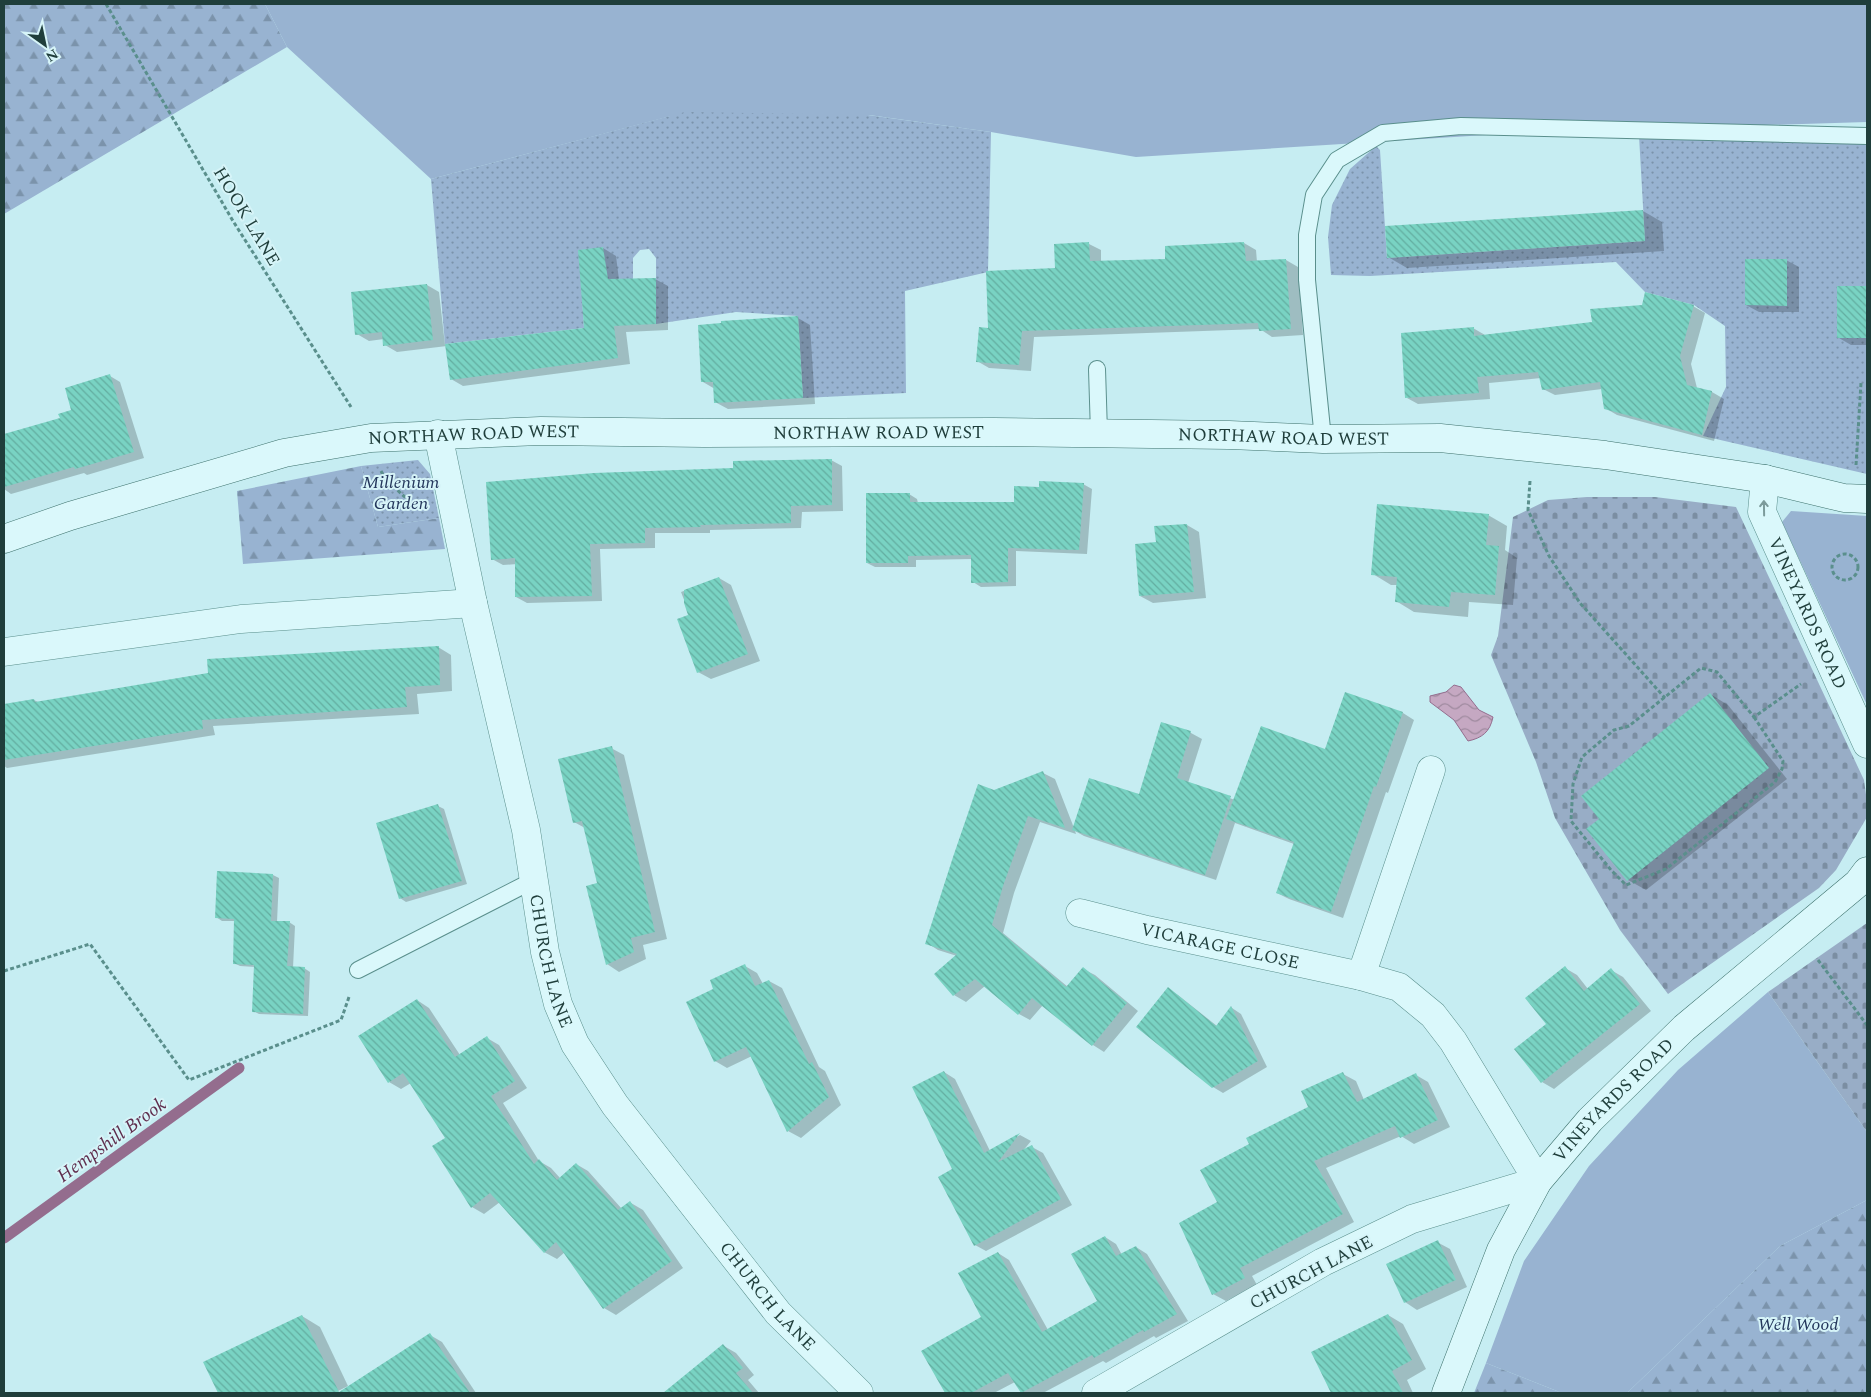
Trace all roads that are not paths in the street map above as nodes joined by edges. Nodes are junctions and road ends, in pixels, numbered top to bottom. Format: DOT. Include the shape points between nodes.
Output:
graph roads {
  1 [pos="1867,136"];
  2 [pos="1097,369"];
  3 [pos="1099,433"];
  4 [pos="438,434"];
  5 [pos="1323,439"];
  6 [pos="1766,479"];
  7 [pos="1860,498"];
  8 [pos="4,539"];
  9 [pos="473,603"];
  10 [pos="4,652"];
  11 [pos="1867,744"];
  12 [pos="1430,770"];
  13 [pos="1867,871"];
  14 [pos="534,880"];
  15 [pos="1080,913"];
  16 [pos="358,970"];
  17 [pos="1361,976"];
  18 [pos="1538,1181"];
  19 [pos="859,1393"];
  20 [pos="1096,1393"];
  21 [pos="1446,1393"];
  1 -- 5 [label="lane" via="1461,126 1383,133 1337,160 1314,196 1307,234 1308,280"];
  2 -- 3 [label="lane"];
  3 -- 4 [label="street, NORTHAW ROAD WEST" via="541,431"];
  3 -- 5 [label="street, NORTHAW ROAD WEST"];
  4 -- 8 [label="street, NORTHAW ROAD WEST" via="371,438 284,453 70,516"];
  4 -- 9 [label="street, CHURCH LANE"];
  5 -- 6 [label="street, NORTHAW ROAD WEST" via="1440,438 1605,455"];
  6 -- 7 [label="street, NORTHAW ROAD WEST" via="1844,498"];
  11 -- 6 [label="street, VINEYARDS ROAD, one-way" via="1762,512"];
  9 -- 10 [label="street" via="241,618"];
  9 -- 14 [label="street, CHURCH LANE" via="526,830"];
  12 -- 17 [label="street"];
  13 -- 18 [label="street, VINEYARDS ROAD" via="1858,883 1684,1028 1590,1120"];
  14 -- 16 [label="lane"];
  14 -- 19 [label="street, CHURCH LANE" via="545,952 556,995 575,1044 615,1105 778,1313"];
  15 -- 17 [label="street, VICARAGE CLOSE"];
  17 -- 18 [label="street, VICARAGE CLOSE" via="1399,987 1433,1015"];
  18 -- 20 [label="street, CHURCH LANE" via="1412,1219 1323,1262"];
  18 -- 21 [label="street, VINEYARDS ROAD" via="1501,1250"];
}
